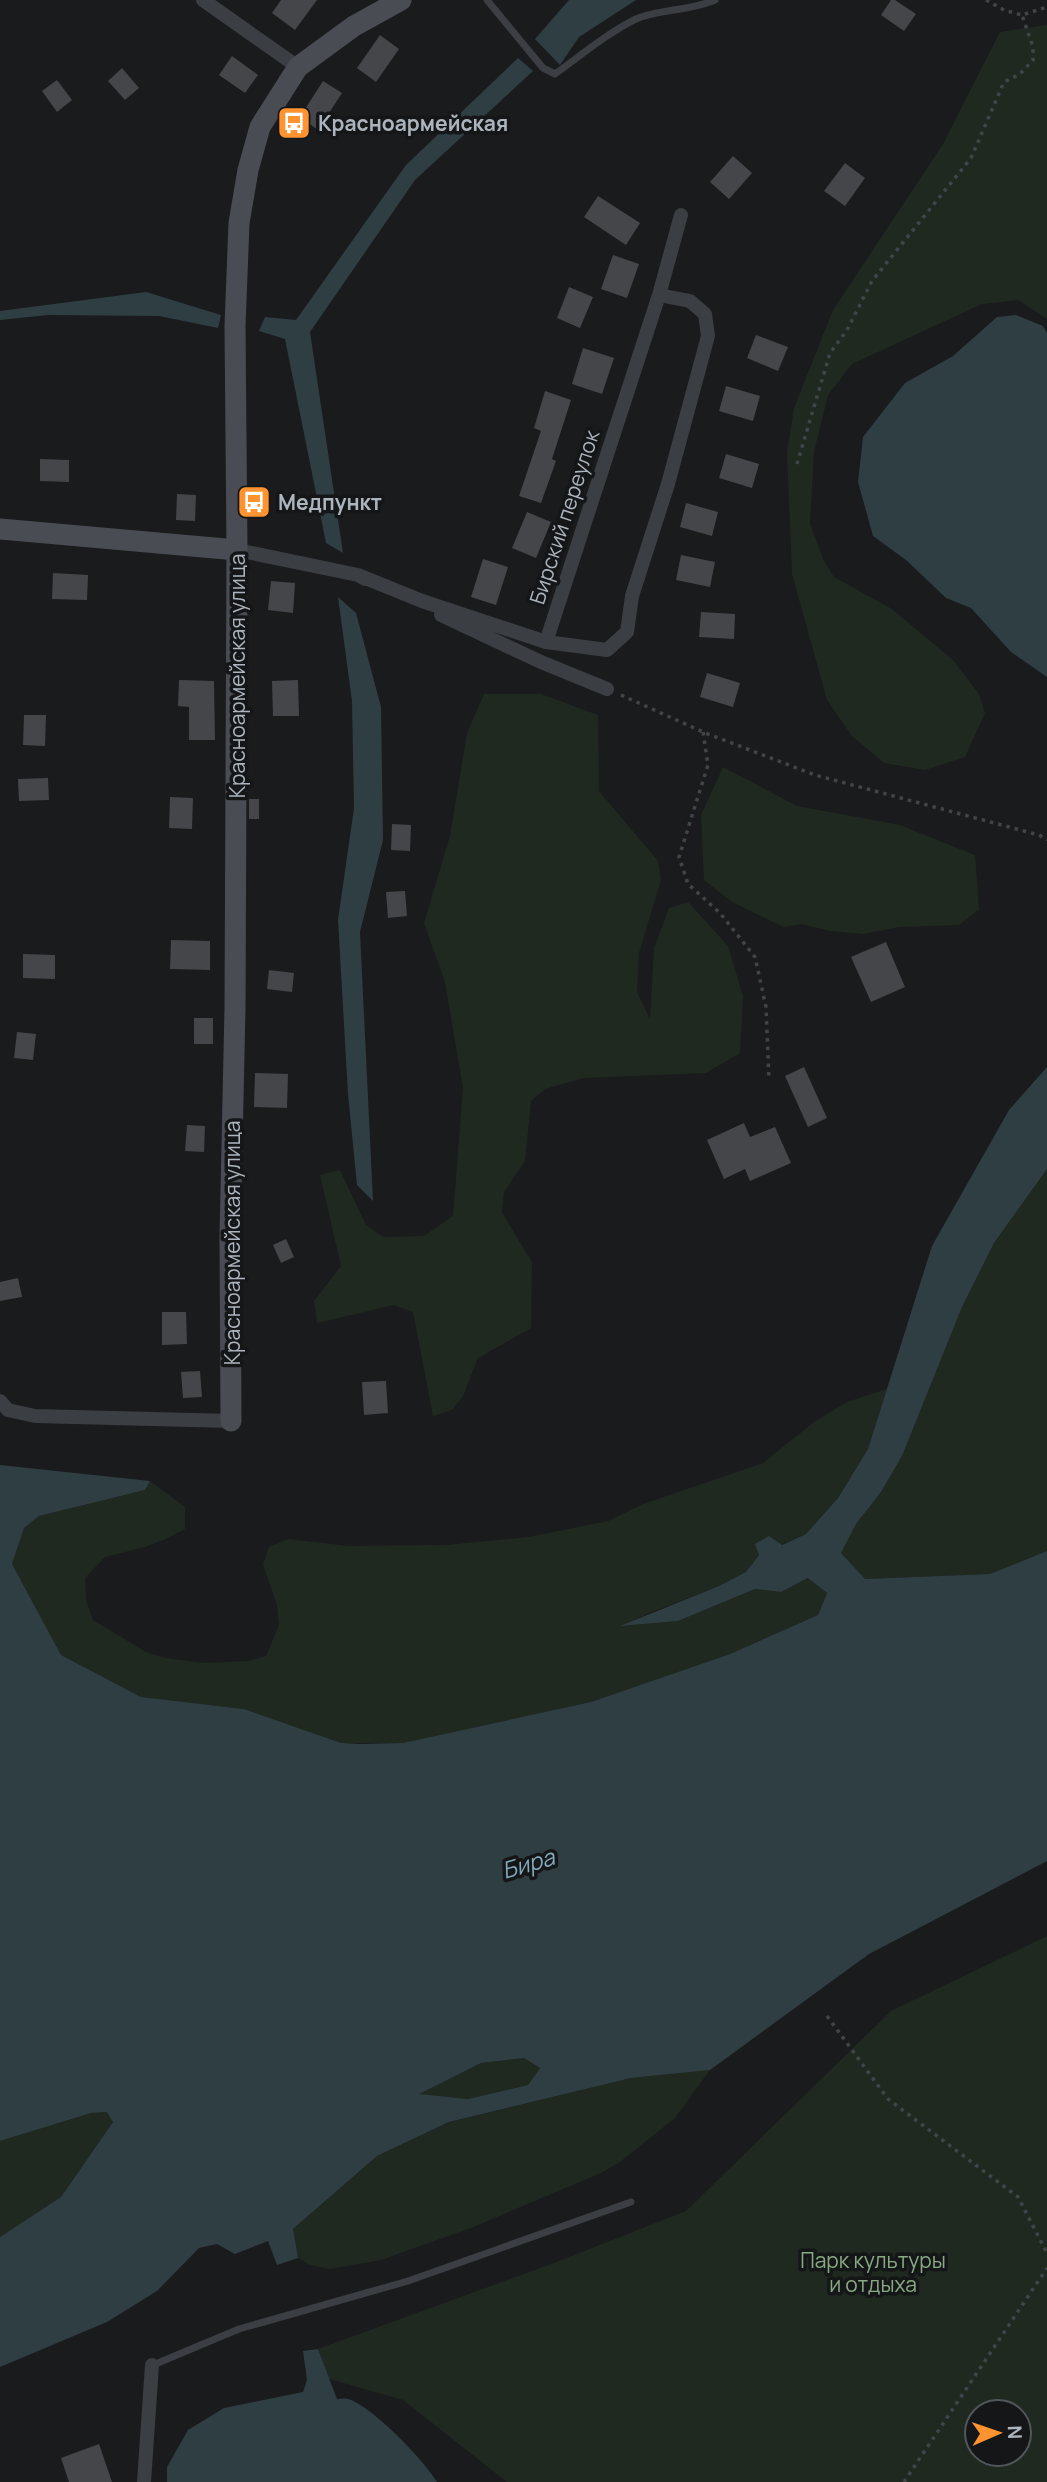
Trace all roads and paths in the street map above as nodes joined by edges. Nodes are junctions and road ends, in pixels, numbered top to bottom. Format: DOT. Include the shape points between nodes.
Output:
graph roads {
  1 [pos="204,0"];
  2 [pos="401,0"];
  3 [pos="487,0"];
  4 [pos="715,0"];
  5 [pos="986,0"];
  6 [pos="1047,7"];
  7 [pos="1022,15"];
  8 [pos="298,67"];
  9 [pos="681,215"];
  10 [pos="659,295"];
  11 [pos="797,464"];
  12 [pos="0,529"];
  13 [pos="237,550"];
  14 [pos="358,575"];
  15 [pos="546,642"];
  16 [pos="607,689"];
  17 [pos="703,732"];
  18 [pos="1047,840"];
  19 [pos="769,1079"];
  20 [pos="0,1401"];
  21 [pos="232,1422"];
  22 [pos="827,2016"];
  23 [pos="631,2202"];
  24 [pos="1047,2253"];
  25 [pos="1047,2268"];
  26 [pos="152,2365"];
  27 [pos="144,2482"];
  28 [pos="904,2482"];
  1 -- 8 [label="street"];
  2 -- 8 [label="street, Красноармейская улица" via="354,26"];
  3 -- 4 [label="lane" via="543,68 555,74 638,19"];
  5 -- 7 [label="path"];
  6 -- 7 [label="path"];
  7 -- 11 [label="path" via="1033,60 1004,82 971,158 872,281 830,353"];
  8 -- 13 [label="street, Красноармейская улица" via="260,127 239,223 234,326"];
  9 -- 10 [label="street, Бирский переулок"];
  10 -- 15 [label="street, Бирский переулок"];
  10 -- 15 [label="street" via="690,301 705,314 708,336 632,596 627,632 607,650"];
  12 -- 13 [label="street"];
  13 -- 14 [label="street"];
  13 -- 21 [label="street, Красноармейская улица"];
  14 -- 15 [label="street"];
  14 -- 16 [label="street"];
  16 -- 17 [label="path"];
  17 -- 18 [label="path" via="815,775"];
  17 -- 19 [label="path" via="708,765 679,858 688,884 755,957 766,1007"];
  20 -- 21 [label="street" via="8,1410 35,1416"];
  22 -- 24 [label="path" via="888,2099 1018,2197"];
  23 -- 26 [label="lane" via="408,2281 239,2329"];
  25 -- 28 [label="path"];
  26 -- 27 [label="street"];
}
